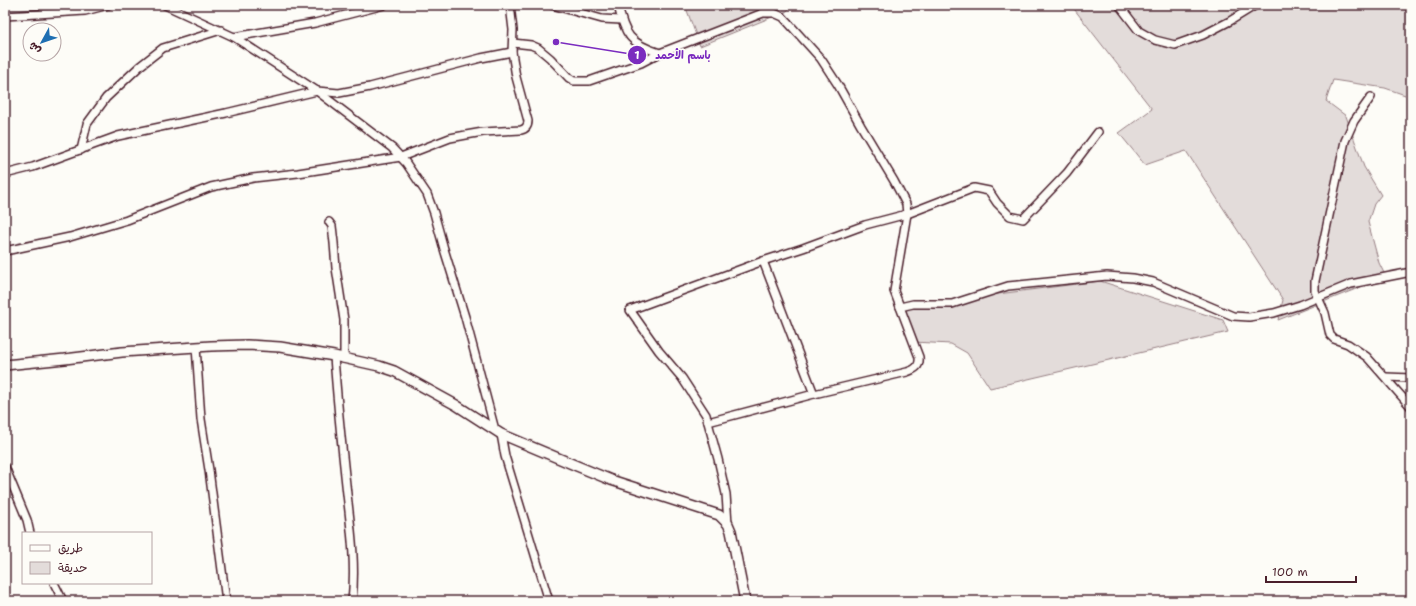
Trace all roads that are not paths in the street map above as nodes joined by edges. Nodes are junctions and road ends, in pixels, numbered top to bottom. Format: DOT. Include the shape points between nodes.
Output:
graph roads {
  1 [pos="108,5"];
  2 [pos="165,5"];
  3 [pos="384,5"];
  4 [pos="510,5"];
  5 [pos="552,5"];
  6 [pos="618,5"];
  7 [pos="1119,5"];
  8 [pos="1256,5"];
  9 [pos="374,6"];
  10 [pos="5,16"];
  11 [pos="621,20"];
  12 [pos="221,30"];
  13 [pos="234,37"];
  14 [pos="513,43"];
  15 [pos="512,52"];
  16 [pos="660,53"];
  17 [pos="317,91"];
  18 [pos="1371,97"];
  19 [pos="1098,132"];
  20 [pos="80,150"];
  21 [pos="401,157"];
  22 [pos="5,174"];
  23 [pos="907,214"];
  24 [pos="329,222"];
  25 [pos="5,251"];
  26 [pos="763,261"];
  27 [pos="1411,272"];
  28 [pos="1317,297"];
  29 [pos="900,307"];
  30 [pos="196,347"];
  31 [pos="334,356"];
  32 [pos="344,359"];
  33 [pos="5,365"];
  34 [pos="1386,377"];
  35 [pos="1411,378"];
  36 [pos="814,394"];
  37 [pos="1411,407"];
  38 [pos="708,422"];
  39 [pos="498,432"];
  40 [pos="5,467"];
  41 [pos="728,524"];
  42 [pos="30,532"];
  43 [pos="54,584"];
  44 [pos="62,601"];
  45 [pos="226,601"];
  46 [pos="352,601"];
  47 [pos="550,601"];
  48 [pos="745,601"];
  1 -- 10 [label="street" via="85,11"];
  2 -- 12 [label="street"];
  3 -- 9 [label="street"];
  4 -- 14 [label="street"];
  5 -- 11 [label="street" via="602,19"];
  6 -- 11 [label="street"];
  7 -- 8 [label="street" via="1139,31 1155,40 1175,45 1203,35"];
  9 -- 13 [label="street" via="315,23"];
  11 -- 16 [label="street" via="626,31 640,46"];
  12 -- 13 [label="street"];
  12 -- 20 [label="street" via="163,48 140,66 106,98 86,124"];
  13 -- 17 [label="street"];
  14 -- 15 [label="street"];
  14 -- 16 [label="street" via="538,48 570,78 579,82 630,68"];
  15 -- 17 [label="street" via="370,87 339,93"];
  15 -- 21 [label="street" via="516,78 527,116 527,127 522,130 483,132 450,138"];
  16 -- 23 [label="street" via="763,13 774,13 783,17 821,59 838,85 894,180 906,204"];
  17 -- 20 [label="street" via="118,136"];
  17 -- 21 [label="street"];
  18 -- 28 [label="street" via="1354,121 1345,141 1315,281"];
  19 -- 23 [label="street" via="1067,174 1022,219 1010,216 989,191 974,188"];
  20 -- 22 [label="street"];
  21 -- 25 [label="street" via="254,178 212,187 127,220 70,237"];
  21 -- 39 [label="street" via="426,194 434,213"];
  23 -- 26 [label="street"];
  23 -- 29 [label="street" via="894,291"];
  24 -- 32 [label="street" via="332,226 344,320"];
  26 -- 36 [label="street"];
  26 -- 38 [label="street" via="630,310 646,335 682,378 701,406"];
  27 -- 28 [label="street" via="1351,284"];
  28 -- 29 [label="street" via="1274,313 1249,317 1233,316 1153,282 1107,276 1008,286 952,304 913,304"];
  28 -- 34 [label="street" via="1325,313 1330,335 1367,357"];
  29 -- 36 [label="street" via="919,357 918,366 907,372"];
  30 -- 31 [label="street" via="265,346"];
  30 -- 33 [label="street"];
  30 -- 45 [label="street" via="201,418"];
  31 -- 32 [label="street"];
  31 -- 46 [label="street" via="353,549"];
  32 -- 39 [label="street" via="394,371 456,405"];
  34 -- 35 [label="street"];
  34 -- 37 [label="street"];
  36 -- 38 [label="street"];
  38 -- 41 [label="street" via="726,494"];
  39 -- 41 [label="street" via="611,480 719,515"];
  39 -- 47 [label="street"];
  40 -- 42 [label="street"];
  41 -- 48 [label="street"];
  43 -- 44 [label="street"];
}
